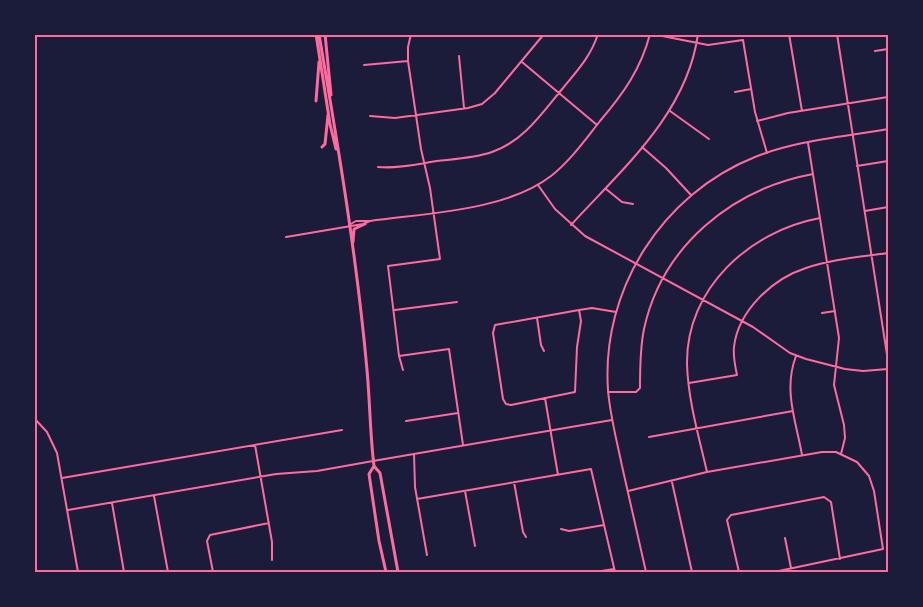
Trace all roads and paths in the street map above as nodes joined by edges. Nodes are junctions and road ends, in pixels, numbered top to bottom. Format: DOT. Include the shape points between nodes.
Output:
graph roads {
  1 [pos="318,34"];
  2 [pos="325,34"];
  3 [pos="411,34"];
  4 [pos="544,34"];
  5 [pos="598,34"];
  6 [pos="651,34"];
  7 [pos="698,34"];
  8 [pos="789,34"];
  9 [pos="837,34"];
  10 [pos="697,43"];
  11 [pos="888,49"];
  12 [pos="875,51"];
  13 [pos="320,54"];
  14 [pos="459,56"];
  15 [pos="408,61"];
  16 [pos="522,62"];
  17 [pos="363,65"];
  18 [pos="751,89"];
  19 [pos="735,92"];
  20 [pos="559,93"];
  21 [pos="888,97"];
  22 [pos="331,99"];
  23 [pos="316,102"];
  24 [pos="848,103"];
  25 [pos="464,108"];
  26 [pos="328,111"];
  27 [pos="670,111"];
  28 [pos="802,111"];
  29 [pos="416,115"];
  30 [pos="370,116"];
  31 [pos="757,121"];
  32 [pos="597,125"];
  33 [pos="888,129"];
  34 [pos="853,135"];
  35 [pos="709,139"];
  36 [pos="808,143"];
  37 [pos="322,147"];
  38 [pos="641,147"];
  39 [pos="767,153"];
  40 [pos="339,156"];
  41 [pos="888,161"];
  42 [pos="424,163"];
  43 [pos="857,166"];
  44 [pos="378,167"];
  45 [pos="813,174"];
  46 [pos="538,185"];
  47 [pos="606,189"];
  48 [pos="691,195"];
  49 [pos="633,204"];
  50 [pos="888,207"];
  51 [pos="864,211"];
  52 [pos="434,212"];
  53 [pos="820,218"];
  54 [pos="370,221"];
  55 [pos="365,224"];
  56 [pos="349,225"];
  57 [pos="571,225"];
  58 [pos="286,237"];
  59 [pos="352,243"];
  60 [pos="888,253"];
  61 [pos="872,256"];
  62 [pos="827,263"];
  63 [pos="636,264"];
  64 [pos="663,278"];
  65 [pos="703,300"];
  66 [pos="457,302"];
  67 [pos="395,310"];
  68 [pos="579,310"];
  69 [pos="835,311"];
  70 [pos="616,312"];
  71 [pos="822,313"];
  72 [pos="537,318"];
  73 [pos="743,321"];
  74 [pos="888,322"];
  75 [pos="882,324"];
  76 [pos="544,351"];
  77 [pos="399,356"];
  78 [pos="796,356"];
  79 [pos="888,362"];
  80 [pos="836,368"];
  81 [pos="888,369"];
  82 [pos="403,370"];
  83 [pos="689,384"];
  84 [pos="608,392"];
  85 [pos="545,398"];
  86 [pos="793,411"];
  87 [pos="458,413"];
  88 [pos="34,418"];
  89 [pos="612,420"];
  90 [pos="406,421"];
  91 [pos="697,428"];
  92 [pos="342,430"];
  93 [pos="550,430"];
  94 [pos="650,437"];
  95 [pos="255,445"];
  96 [pos="463,446"];
  97 [pos="414,454"];
  98 [pos="841,454"];
  99 [pos="802,455"];
  100 [pos="374,463"];
  101 [pos="707,472"];
  102 [pos="558,474"];
  103 [pos="261,477"];
  104 [pos="62,478"];
  105 [pos="672,481"];
  106 [pos="514,482"];
  107 [pos="465,491"];
  108 [pos="628,491"];
  109 [pos="154,495"];
  110 [pos="417,499"];
  111 [pos="112,503"];
  112 [pos="68,510"];
  113 [pos="269,523"];
  114 [pos="604,525"];
  115 [pos="561,529"];
  116 [pos="526,537"];
  117 [pos="785,538"];
  118 [pos="476,546"];
  119 [pos="427,555"];
  120 [pos="840,559"];
  121 [pos="272,560"];
  122 [pos="791,569"];
  123 [pos="614,571"];
  124 [pos="78,573"];
  125 [pos="124,573"];
  126 [pos="168,573"];
  127 [pos="213,573"];
  128 [pos="386,573"];
  129 [pos="398,573"];
  130 [pos="595,573"];
  131 [pos="646,573"];
  132 [pos="692,573"];
  133 [pos="739,573"];
  134 [pos="774,573"];
  1 -- 13 [label="main road"];
  1 -- 22 [label="main road"];
  2 -- 22 [label="main road"];
  3 -- 15 [label="street"];
  4 -- 16 [label="street"];
  5 -- 20 [label="street" via="587,58"];
  6 -- 10 [label="street"];
  6 -- 32 [label="street" via="632,80"];
  7 -- 10 [label="street"];
  8 -- 28 [label="street"];
  9 -- 24 [label="street"];
  10 -- 18 [label="street" via="743,40"];
  10 -- 27 [label="street"];
  11 -- 12 [label="street"];
  13 -- 23 [label="main road"];
  13 -- 26 [label="main road"];
  14 -- 25 [label="street"];
  15 -- 17 [label="street"];
  15 -- 29 [label="street"];
  16 -- 20 [label="street"];
  16 -- 25 [label="street" via="492,97"];
  18 -- 19 [label="street"];
  18 -- 31 [label="street"];
  20 -- 32 [label="street"];
  20 -- 42 [label="street" via="527,131 503,148 478,156"];
  21 -- 24 [label="street"];
  22 -- 40 [label="main road"];
  24 -- 28 [label="street"];
  24 -- 34 [label="street"];
  25 -- 29 [label="street"];
  26 -- 37 [label="main road"];
  26 -- 40 [label="main road"];
  27 -- 35 [label="street"];
  27 -- 38 [label="street"];
  28 -- 31 [label="street"];
  29 -- 30 [label="street"];
  29 -- 42 [label="street"];
  31 -- 39 [label="street"];
  32 -- 46 [label="street" via="566,162"];
  33 -- 34 [label="street"];
  34 -- 36 [label="street"];
  34 -- 43 [label="street"];
  36 -- 39 [label="street"];
  36 -- 45 [label="street"];
  38 -- 47 [label="street"];
  38 -- 48 [label="street"];
  39 -- 48 [label="street" via="730,169"];
  40 -- 56 [label="main road"];
  41 -- 43 [label="street"];
  42 -- 44 [label="street"];
  42 -- 52 [label="street"];
  43 -- 51 [label="street"];
  45 -- 53 [label="street"];
  45 -- 64 [label="street" via="764,187 727,208 691,239"];
  46 -- 52 [label="street" via="494,203"];
  46 -- 57 [label="street"];
  47 -- 49 [label="street" via="622,202"];
  47 -- 57 [label="street"];
  48 -- 63 [label="street" via="660,227"];
  50 -- 51 [label="street"];
  51 -- 61 [label="street"];
  52 -- 54 [label="street"];
  52 -- 67 [label="street" via="440,259 388,266"];
  53 -- 62 [label="street"];
  53 -- 65 [label="street" via="786,227 749,247 722,273"];
  54 -- 55 [label="street"];
  54 -- 56 [label="street"];
  55 -- 56 [label="street"];
  55 -- 59 [label="main road" via="354,229"];
  56 -- 58 [label="street"];
  56 -- 59 [label="main road"];
  57 -- 63 [label="street"];
  59 -- 100 [label="main road"];
  60 -- 61 [label="street"];
  61 -- 62 [label="street"];
  61 -- 75 [label="street"];
  62 -- 69 [label="street"];
  62 -- 73 [label="street" via="805,268 779,282 759,298"];
  63 -- 64 [label="street"];
  63 -- 70 [label="street"];
  64 -- 65 [label="street"];
  64 -- 84 [label="street" via="644,329 640,388 636,392"];
  65 -- 73 [label="street"];
  65 -- 83 [label="street" via="689,339"];
  66 -- 67 [label="street"];
  67 -- 77 [label="street"];
  68 -- 70 [label="street"];
  68 -- 72 [label="street"];
  68 -- 85 [label="street" via="576,390 573,394"];
  69 -- 71 [label="street"];
  69 -- 80 [label="street" via="839,348"];
  70 -- 84 [label="street"];
  72 -- 76 [label="street"];
  72 -- 85 [label="street" via="495,325 493,329 506,404"];
  73 -- 78 [label="street"];
  73 -- 83 [label="street" via="734,346 737,375"];
  74 -- 75 [label="street"];
  75 -- 79 [label="street"];
  77 -- 82 [label="street"];
  77 -- 87 [label="street" via="449,349"];
  78 -- 80 [label="street"];
  78 -- 86 [label="street" via="789,383"];
  80 -- 81 [label="street"];
  80 -- 98 [label="street" via="834,385 845,430"];
  83 -- 91 [label="street"];
  84 -- 89 [label="street"];
  85 -- 93 [label="street"];
  86 -- 91 [label="street"];
  86 -- 99 [label="street"];
  87 -- 90 [label="street"];
  87 -- 96 [label="street"];
  88 -- 104 [label="street" via="53,441"];
  89 -- 93 [label="street"];
  89 -- 108 [label="street"];
  91 -- 94 [label="street"];
  91 -- 101 [label="street"];
  92 -- 95 [label="street"];
  93 -- 96 [label="street"];
  93 -- 102 [label="street"];
  95 -- 103 [label="street"];
  95 -- 104 [label="street"];
  96 -- 97 [label="street"];
  97 -- 100 [label="street"];
  97 -- 110 [label="street"];
  98 -- 99 [label="street"];
  98 -- 120 [label="street" via="857,462 869,476 883,549"];
  99 -- 101 [label="street"];
  100 -- 103 [label="street"];
  100 -- 128 [label="main road" via="369,474"];
  100 -- 129 [label="main road" via="380,473"];
  101 -- 105 [label="street"];
  102 -- 106 [label="street"];
  102 -- 114 [label="street" via="591,469"];
  103 -- 109 [label="street"];
  103 -- 113 [label="street"];
  104 -- 112 [label="street"];
  105 -- 108 [label="street"];
  105 -- 132 [label="street"];
  106 -- 107 [label="street"];
  106 -- 116 [label="street"];
  107 -- 110 [label="street"];
  107 -- 118 [label="street"];
  108 -- 131 [label="street"];
  109 -- 111 [label="street"];
  109 -- 126 [label="street"];
  110 -- 119 [label="street"];
  111 -- 112 [label="street"];
  111 -- 125 [label="street"];
  112 -- 124 [label="street"];
  113 -- 121 [label="street"];
  113 -- 127 [label="street" via="211,534 207,541"];
  114 -- 115 [label="street"];
  114 -- 123 [label="street"];
  117 -- 122 [label="street"];
  120 -- 122 [label="street"];
  120 -- 133 [label="street" via="831,502 824,497 731,514 728,520"];
  122 -- 134 [label="street"];
  123 -- 130 [label="street"];
}
